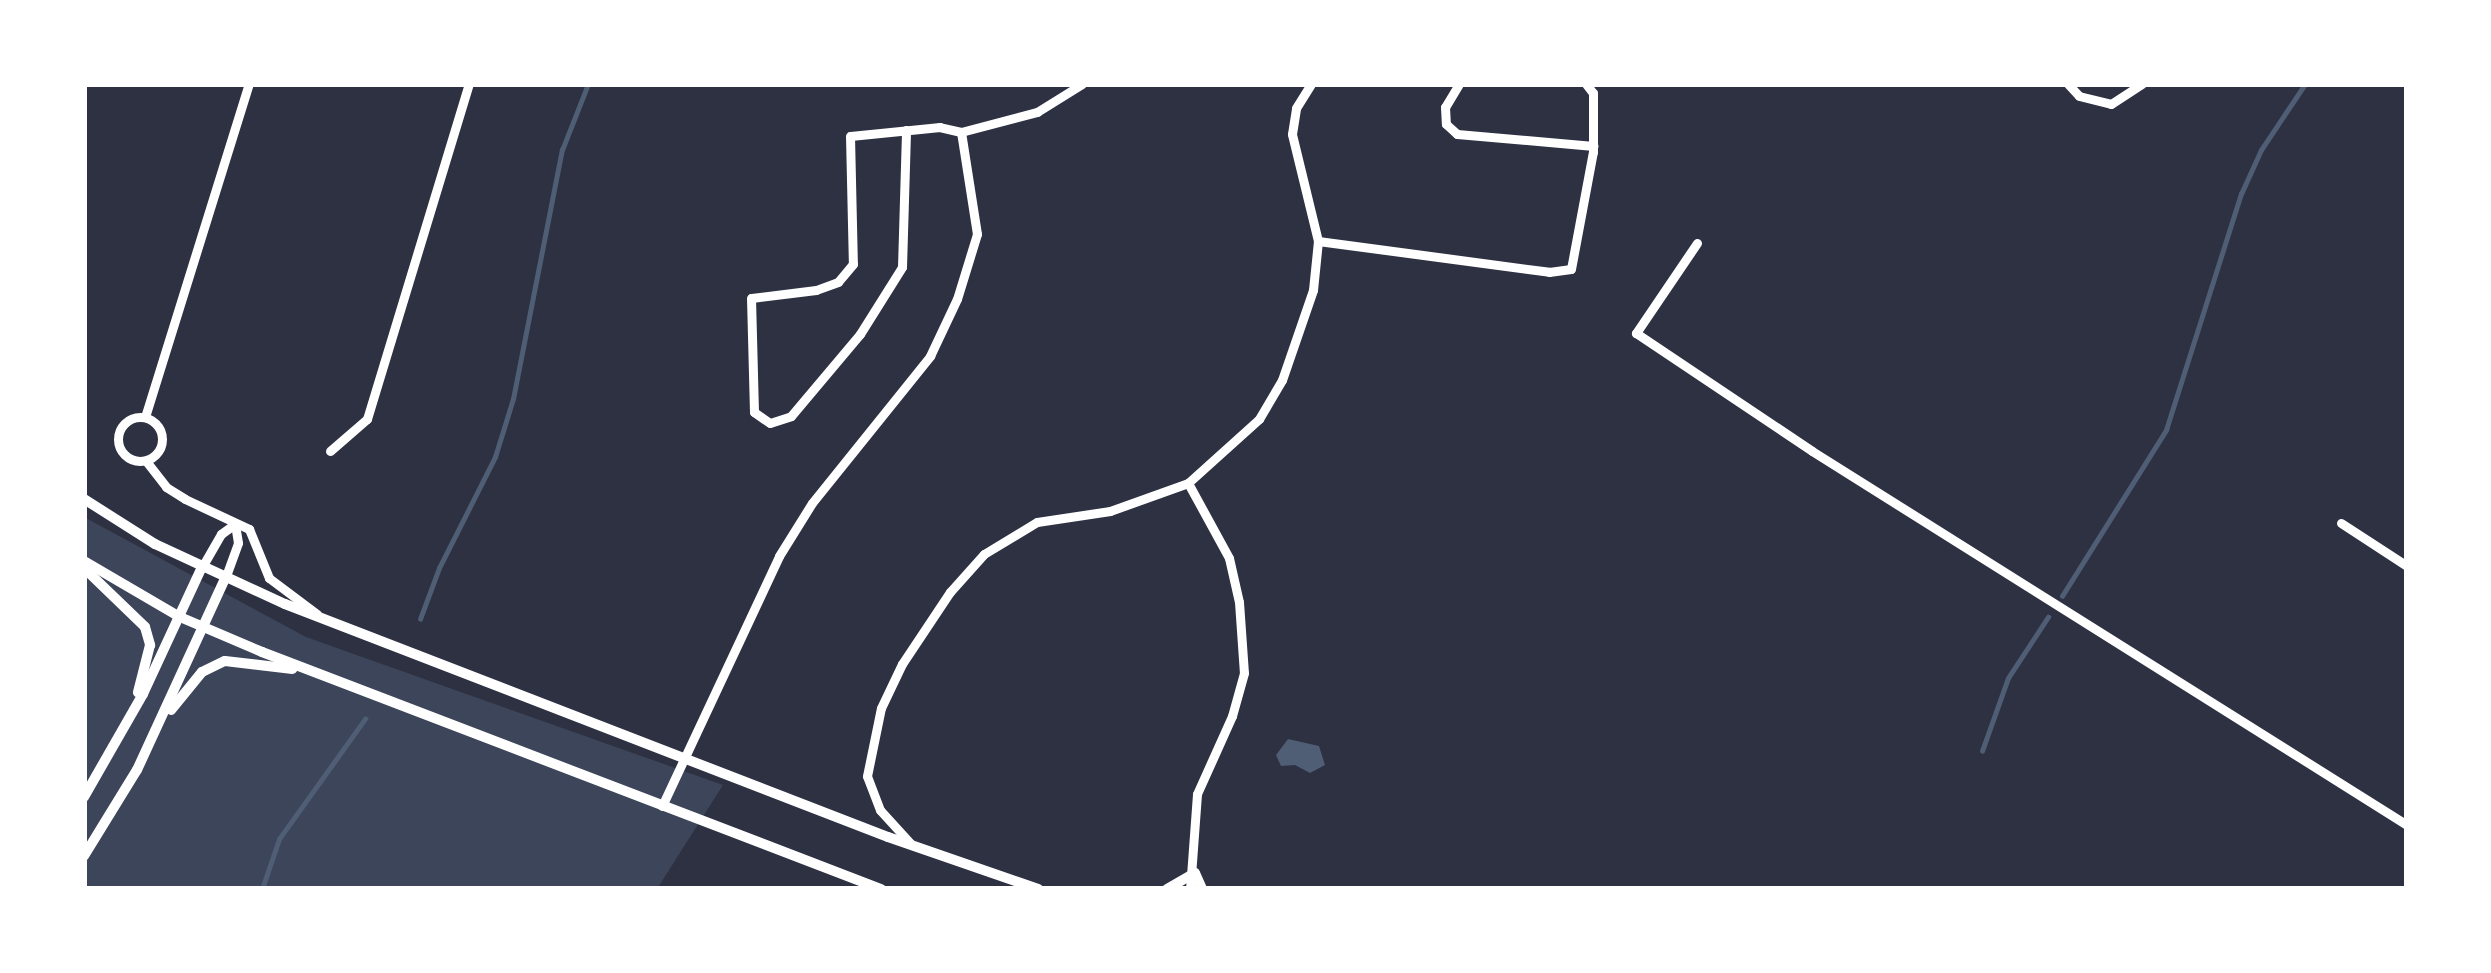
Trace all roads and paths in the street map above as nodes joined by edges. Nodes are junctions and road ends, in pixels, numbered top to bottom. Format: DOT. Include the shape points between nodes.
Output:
graph roads {
  1 [pos="249,84"];
  2 [pos="469,84"];
  3 [pos="1082,84"];
  4 [pos="1311,84"];
  5 [pos="1459,84"];
  6 [pos="1586,84"];
  7 [pos="2068,84"];
  8 [pos="2142,84"];
  9 [pos="906,130"];
  10 [pos="961,132"];
  11 [pos="1593,146"];
  12 [pos="1318,241"];
  13 [pos="1697,243"];
  14 [pos="145,417"];
  15 [pos="330,451"];
  16 [pos="146,461"];
  17 [pos="1188,483"];
  18 [pos="84,499"];
  19 [pos="235,524"];
  20 [pos="2341,524"];
  21 [pos="84,564"];
  22 [pos="2407,566"];
  23 [pos="202,567"];
  24 [pos="225,578"];
  25 [pos="180,617"];
  26 [pos="323,619"];
  27 [pos="203,628"];
  28 [pos="320,674"];
  29 [pos="132,715"];
  30 [pos="161,722"];
  31 [pos="683,758"];
  32 [pos="84,797"];
  33 [pos="662,806"];
  34 [pos="2407,825"];
  35 [pos="913,846"];
  36 [pos="84,856"];
  37 [pos="1195,873"];
  38 [pos="881,889"];
  39 [pos="1038,889"];
  40 [pos="1167,889"];
  41 [pos="1190,889"];
  42 [pos="1202,889"];
  1 -- 14 [label="street"];
  2 -- 15 [label="street" via="367,419"];
  3 -- 10 [label="street" via="1037,112"];
  4 -- 12 [label="street" via="1292,134"];
  5 -- 11 [label="street" via="1445,107 1456,134"];
  6 -- 11 [label="street"];
  7 -- 8 [label="street" via="2079,97 2111,104"];
  9 -- 9 [label="street" via="850,136 853,264 838,282 751,298 754,412 770,423 791,416 833,367 902,267"];
  9 -- 10 [label="street"];
  10 -- 31 [label="street" via="977,234 957,299 930,356 779,556"];
  11 -- 12 [label="street" via="1571,269"];
  12 -- 17 [label="street" via="1313,290 1282,380 1259,419"];
  13 -- 34 [label="street" via="1636,333"];
  14 -- 16 [label="street" via="163,439"];
  14 -- 16 [label="street" via="126,422 118,440 126,457"];
  16 -- 19 [label="street" via="166,487"];
  17 -- 35 [label="street" via="1109,511 1037,522 984,554 950,592 902,664 867,776 874,798"];
  17 -- 37 [label="street" via="1228,558 1244,673 1196,794"];
  18 -- 23 [label="street"];
  19 -- 23 [label="street"];
  19 -- 24 [label="street" via="238,543"];
  19 -- 26 [label="street" via="257,539 268,578"];
  20 -- 22 [label="street"];
  21 -- 25 [label="street"];
  21 -- 29 [label="street" via="145,627 150,645"];
  23 -- 24 [label="street"];
  23 -- 25 [label="street"];
  24 -- 26 [label="street"];
  24 -- 27 [label="street"];
  25 -- 27 [label="street"];
  25 -- 29 [label="street"];
  26 -- 31 [label="street"];
  27 -- 28 [label="street"];
  27 -- 30 [label="street"];
  28 -- 30 [label="street" via="225,661 202,672"];
  28 -- 33 [label="street"];
  29 -- 32 [label="street"];
  30 -- 36 [label="street"];
  31 -- 33 [label="street"];
  31 -- 35 [label="street"];
  33 -- 38 [label="street"];
  35 -- 39 [label="street"];
  37 -- 40 [label="street"];
  37 -- 41 [label="street"];
  37 -- 42 [label="street"];
}
